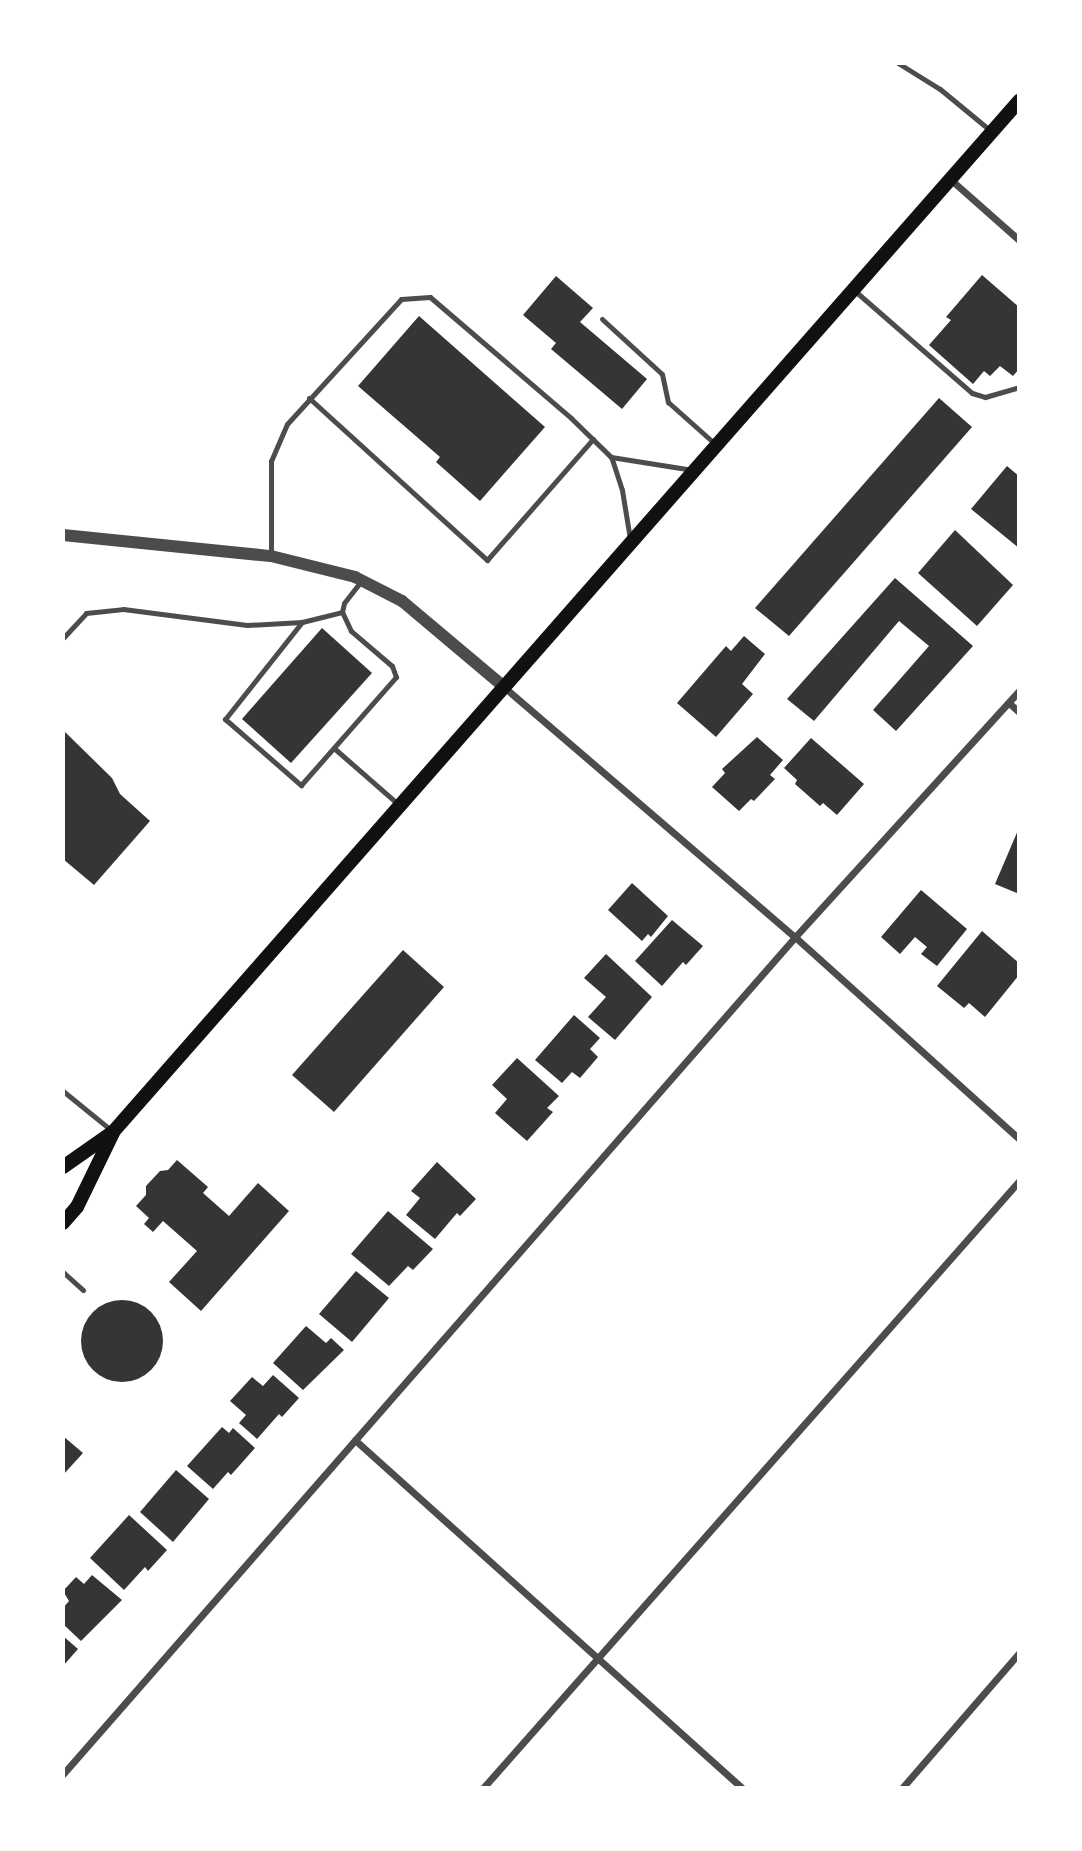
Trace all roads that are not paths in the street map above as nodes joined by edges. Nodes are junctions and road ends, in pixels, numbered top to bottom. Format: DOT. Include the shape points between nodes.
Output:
graph roads {
  1 [pos="898,63"];
  2 [pos="1019,101"];
  3 [pos="992,132"];
  4 [pos="950,179"];
  5 [pos="1019,240"];
  6 [pos="853,289"];
  7 [pos="602,319"];
  8 [pos="1019,387"];
  9 [pos="309,398"];
  10 [pos="593,439"];
  11 [pos="716,445"];
  12 [pos="611,457"];
  13 [pos="694,470"];
  14 [pos="63,535"];
  15 [pos="631,542"];
  16 [pos="271,556"];
  17 [pos="362,580"];
  18 [pos="342,612"];
  19 [pos="302,622"];
  20 [pos="63,638"];
  21 [pos="505,687"];
  22 [pos="1019,691"];
  23 [pos="1009,703"];
  24 [pos="1019,712"];
  25 [pos="335,749"];
  26 [pos="400,806"];
  27 [pos="795,937"];
  28 [pos="63,1091"];
  29 [pos="113,1132"];
  30 [pos="1019,1139"];
  31 [pos="63,1167"];
  32 [pos="1019,1181"];
  33 [pos="63,1223"];
  34 [pos="63,1272"];
  35 [pos="83,1290"];
  36 [pos="355,1440"];
  37 [pos="1019,1653"];
  38 [pos="597,1660"];
  39 [pos="63,1774"];
  40 [pos="483,1788"];
  41 [pos="742,1788"];
  42 [pos="902,1788"];
  1 -- 3 [label="lane" via="940,89"];
  2 -- 3 [label="main road"];
  3 -- 4 [label="main road"];
  4 -- 5 [label="street"];
  4 -- 6 [label="main road"];
  6 -- 8 [label="lane" via="972,393 985,397"];
  6 -- 11 [label="main road"];
  7 -- 11 [label="lane" via="662,374 668,402"];
  9 -- 10 [label="lane" via="401,299 430,297"];
  9 -- 10 [label="lane" via="487,560"];
  9 -- 16 [label="lane" via="287,424 271,461"];
  10 -- 12 [label="lane"];
  11 -- 13 [label="main road"];
  12 -- 13 [label="lane"];
  12 -- 15 [label="lane"];
  13 -- 15 [label="main road"];
  14 -- 16 [label="street"];
  15 -- 21 [label="main road"];
  16 -- 17 [label="street"];
  17 -- 18 [label="lane"];
  17 -- 21 [label="street" via="419,614"];
  18 -- 19 [label="lane"];
  18 -- 25 [label="lane" via="351,631 392,666 396,677"];
  19 -- 20 [label="lane" via="247,625 123,609 86,613"];
  19 -- 25 [label="lane" via="225,719 301,785"];
  21 -- 26 [label="main road"];
  21 -- 27 [label="street"];
  22 -- 23 [label="street"];
  23 -- 24 [label="street"];
  23 -- 27 [label="street"];
  25 -- 26 [label="lane"];
  26 -- 29 [label="main road"];
  27 -- 30 [label="street"];
  27 -- 36 [label="street"];
  28 -- 29 [label="lane"];
  29 -- 31 [label="main road"];
  29 -- 33 [label="main road" via="78,1207"];
  32 -- 38 [label="street"];
  34 -- 35 [label="lane"];
  36 -- 38 [label="street"];
  36 -- 39 [label="street"];
  37 -- 42 [label="street"];
  38 -- 40 [label="street"];
  38 -- 41 [label="street"];
}
